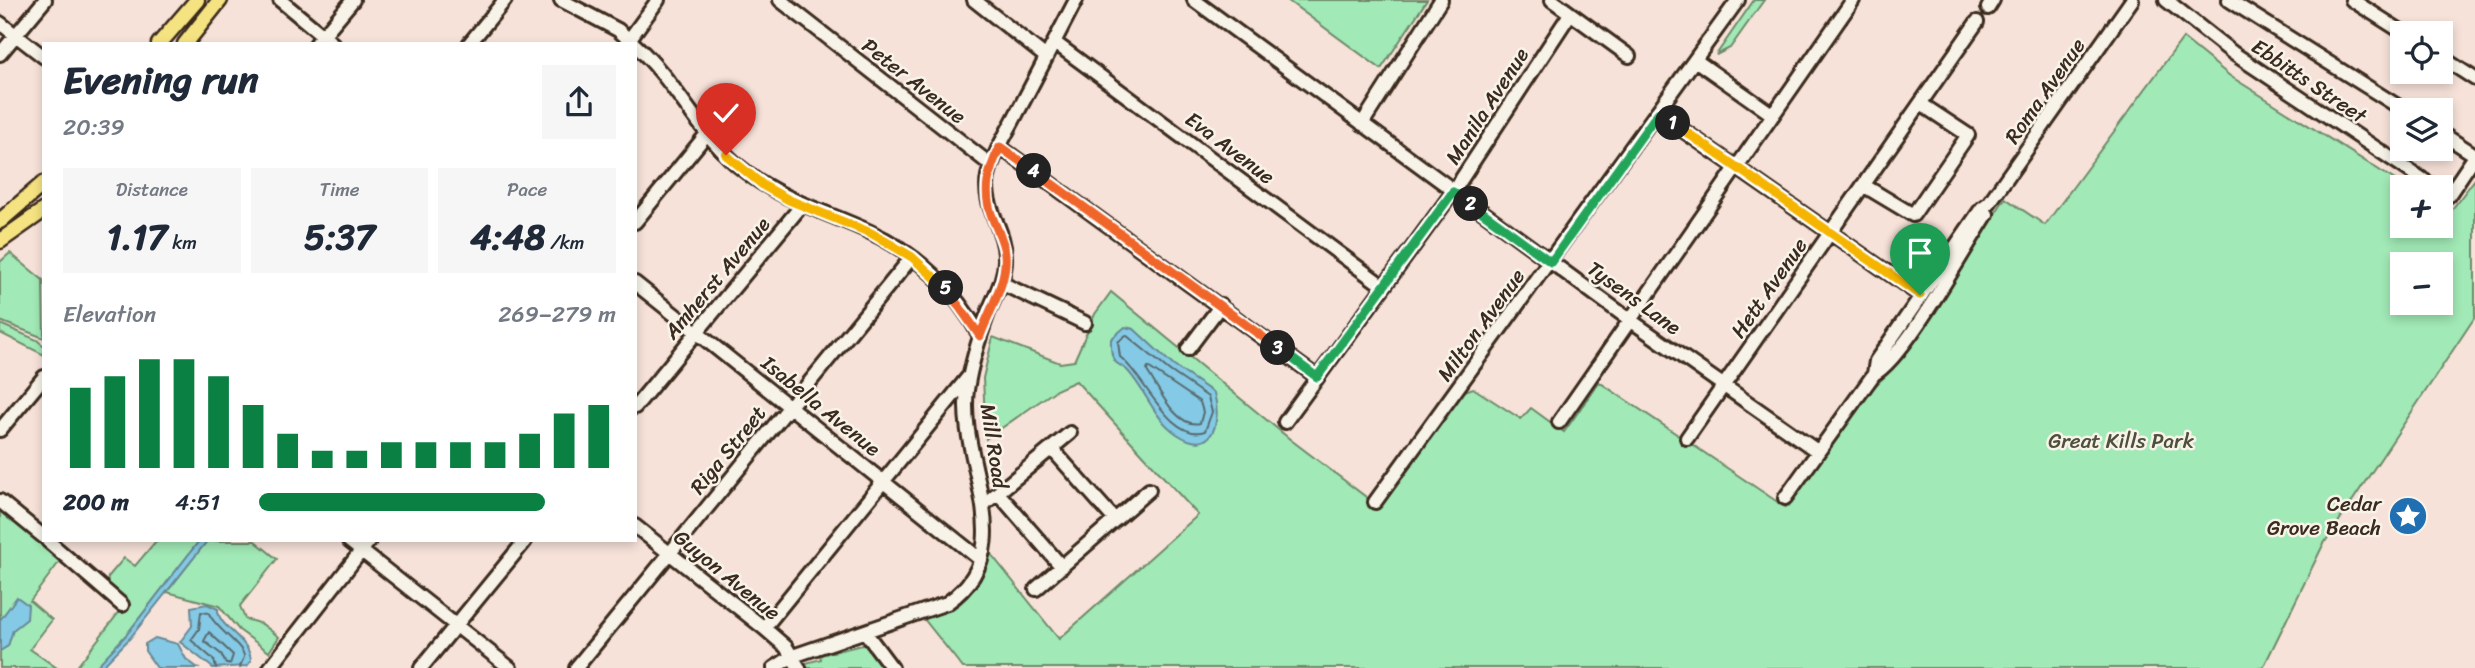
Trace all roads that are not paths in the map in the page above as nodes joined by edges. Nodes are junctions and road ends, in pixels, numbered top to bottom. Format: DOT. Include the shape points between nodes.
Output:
graph roads {
  1 [pos="45,0"];
  2 [pos="197,0"];
  3 [pos="220,0"];
  4 [pos="280,0"];
  5 [pos="353,0"];
  6 [pos="505,0"];
  7 [pos="561,0"];
  8 [pos="658,0"];
  9 [pos="780,0"];
  10 [pos="974,0"];
  11 [pos="1076,0"];
  12 [pos="1194,0"];
  13 [pos="1441,0"];
  14 [pos="1552,0"];
  15 [pos="1738,0"];
  16 [pos="1853,0"];
  17 [pos="2132,0"];
  18 [pos="2166,0"];
  19 [pos="2229,0"];
  20 [pos="2352,0"];
  21 [pos="1570,14"];
  22 [pos="1977,22"];
  23 [pos="0,23"];
  24 [pos="2390,24"];
  25 [pos="16,35"];
  26 [pos="324,41"];
  27 [pos="161,42"];
  28 [pos="187,42"];
  29 [pos="471,42"];
  30 [pos="630,42"];
  31 [pos="632,42"];
  32 [pos="1054,42"];
  33 [pos="637,49"];
  34 [pos="0,54"];
  35 [pos="42,55"];
  36 [pos="1629,56"];
  37 [pos="1046,57"];
  38 [pos="1695,60"];
  39 [pos="2453,65"];
  40 [pos="2475,79"];
  41 [pos="2390,101"];
  42 [pos="1921,104"];
  43 [pos="1658,113"];
  44 [pos="1773,115"];
  45 [pos="1362,124"];
  46 [pos="706,135"];
  47 [pos="2453,141"];
  48 [pos="1000,147"];
  49 [pos="2475,155"];
  50 [pos="991,165"];
  51 [pos="1737,168"];
  52 [pos="2416,175"];
  53 [pos="2453,184"];
  54 [pos="42,185"];
  55 [pos="1863,186"];
  56 [pos="1453,192"];
  57 [pos="1989,203"];
  58 [pos="802,205"];
  59 [pos="42,210"];
  60 [pos="0,220"];
  61 [pos="637,220"];
  62 [pos="1830,233"];
  63 [pos="0,241"];
  64 [pos="912,257"];
  65 [pos="1551,262"];
  66 [pos="1000,283"];
  67 [pos="637,285"];
  68 [pos="1383,286"];
  69 [pos="1920,295"];
  70 [pos="1221,306"];
  71 [pos="1630,320"];
  72 [pos="1085,323"];
  73 [pos="697,332"];
  74 [pos="980,336"];
  75 [pos="1188,349"];
  76 [pos="1874,374"];
  77 [pos="970,375"];
  78 [pos="1317,377"];
  79 [pos="42,379"];
  80 [pos="1725,385"];
  81 [pos="637,405"];
  82 [pos="789,405"];
  83 [pos="1284,422"];
  84 [pos="1559,422"];
  85 [pos="0,430"];
  86 [pos="1070,433"];
  87 [pos="1688,438"];
  88 [pos="1052,449"];
  89 [pos="1817,450"];
  90 [pos="883,481"];
  91 [pos="1149,490"];
  92 [pos="998,493"];
  93 [pos="1785,498"];
  94 [pos="0,501"];
  95 [pos="1375,502"];
  96 [pos="983,505"];
  97 [pos="1115,520"];
  98 [pos="637,528"];
  99 [pos="42,535"];
  100 [pos="524,542"];
  101 [pos="56,543"];
  102 [pos="365,545"];
  103 [pos="669,552"];
  104 [pos="981,560"];
  105 [pos="1062,566"];
  106 [pos="1036,589"];
  107 [pos="122,605"];
  108 [pos="456,625"];
  109 [pos="764,628"];
  110 [pos="865,632"];
  111 [pos="796,662"];
  112 [pos="270,668"];
  113 [pos="421,668"];
  114 [pos="510,668"];
  115 [pos="576,668"];
  116 [pos="774,668"];
  117 [pos="892,668"];
  1 -- 25 [label="street"];
  2 -- 27 [label="main road"];
  3 -- 28 [label="main road"];
  4 -- 26 [label="street"];
  5 -- 26 [label="street"];
  6 -- 29 [label="street"];
  7 -- 30 [label="street" via="618,30"];
  8 -- 31 [label="street"];
  9 -- 50 [label="street, Peter Avenue"];
  10 -- 37 [label="street"];
  11 -- 32 [label="street, Mill Road"];
  12 -- 45 [label="street, Tysens Lane"];
  13 -- 45 [label="street"];
  14 -- 21 [label="street"];
  15 -- 38 [label="street, Milton Avenue"];
  16 -- 44 [label="street"];
  17 -- 57 [label="street, Roma Avenue"];
  18 -- 52 [label="street, Ebbitts Street" via="2233,53"];
  19 -- 41 [label="street"];
  20 -- 24 [label="street"];
  21 -- 36 [label="street"];
  21 -- 56 [label="street, Manila Avenue"];
  22 -- 42 [label="street, Hett Avenue"];
  23 -- 25 [label="street"];
  25 -- 34 [label="street"];
  25 -- 35 [label="street"];
  32 -- 37 [label="street, Mill Road"];
  32 -- 68 [label="street, Eva Avenue"];
  33 -- 46 [label="street" via="682,95"];
  37 -- 48 [label="street, Mill Road"];
  38 -- 43 [label="street, Milton Avenue"];
  38 -- 44 [label="street"];
  39 -- 40 [label="street"];
  42 -- 55 [label="street, Hett Avenue"];
  42 -- 55 [label="street" via="1968,135 1913,215"];
  43 -- 51 [label="street"];
  43 -- 65 [label="street, Milton Avenue"];
  44 -- 51 [label="street"];
  45 -- 56 [label="street, Tysens Lane"];
  46 -- 58 [label="street" via="744,171"];
  46 -- 61 [label="street"];
  47 -- 49 [label="street"];
  48 -- 50 [label="street, Mill Road"];
  48 -- 70 [label="street"];
  49 -- 53 [label="street"];
  50 -- 66 [label="street, Mill Road" via="988,205 1005,254"];
  51 -- 62 [label="street"];
  51 -- 71 [label="street"];
  54 -- 60 [label="main road"];
  55 -- 62 [label="street, Hett Avenue"];
  56 -- 65 [label="street, Tysens Lane"];
  56 -- 68 [label="street, Manila Avenue"];
  57 -- 69 [label="street, Roma Avenue"];
  57 -- 76 [label="street, Roma Avenue" via="1988,213 1909,336 1886,367"];
  58 -- 64 [label="street" via="871,233"];
  58 -- 73 [label="street, Amherst Avenue"];
  59 -- 63 [label="main road"];
  62 -- 69 [label="street"];
  62 -- 80 [label="street, Hett Avenue"];
  64 -- 74 [label="street" via="953,295"];
  64 -- 82 [label="street, Riga Street"];
  65 -- 71 [label="street, Tysens Lane"];
  65 -- 95 [label="street, Milton Avenue"];
  66 -- 72 [label="street"];
  66 -- 74 [label="street, Mill Road"];
  67 -- 73 [label="street, Isabella Avenue"];
  68 -- 78 [label="street, Manila Avenue"];
  69 -- 76 [label="street, Roma Avenue" via="1876,361"];
  70 -- 75 [label="street"];
  70 -- 78 [label="street"];
  71 -- 80 [label="street, Tysens Lane"];
  71 -- 84 [label="street"];
  73 -- 81 [label="street, Amherst Avenue"];
  73 -- 82 [label="street, Isabella Avenue"];
  74 -- 77 [label="street, Mill Road"];
  76 -- 89 [label="street, Roma Avenue"];
  77 -- 90 [label="street"];
  77 -- 96 [label="street, Mill Road" via="966,412"];
  78 -- 83 [label="street, Manila Avenue"];
  79 -- 85 [label="street"];
  80 -- 87 [label="street, Hett Avenue"];
  80 -- 89 [label="street, Tysens Lane"];
  82 -- 90 [label="street, Isabella Avenue"];
  82 -- 103 [label="street, Riga Street"];
  86 -- 88 [label="street"];
  88 -- 92 [label="street"];
  88 -- 97 [label="street"];
  89 -- 93 [label="street, Roma Avenue"];
  90 -- 104 [label="street, Isabella Avenue"];
  90 -- 109 [label="street"];
  91 -- 97 [label="street"];
  92 -- 96 [label="street"];
  92 -- 105 [label="street"];
  94 -- 99 [label="street"];
  96 -- 104 [label="street, Mill Road"];
  97 -- 105 [label="street"];
  98 -- 103 [label="street, Guyon Avenue"];
  100 -- 108 [label="street"];
  101 -- 107 [label="street"];
  102 -- 108 [label="street"];
  102 -- 112 [label="street"];
  103 -- 109 [label="street, Guyon Avenue"];
  103 -- 115 [label="street, Riga Street"];
  104 -- 110 [label="street, Mill Road" via="973,578 947,603"];
  105 -- 106 [label="street"];
  108 -- 113 [label="street"];
  108 -- 114 [label="street"];
  109 -- 111 [label="street, Guyon Avenue"];
  110 -- 111 [label="street, Mill Road"];
  110 -- 117 [label="street"];
  111 -- 116 [label="street, Mill Road"];
}
